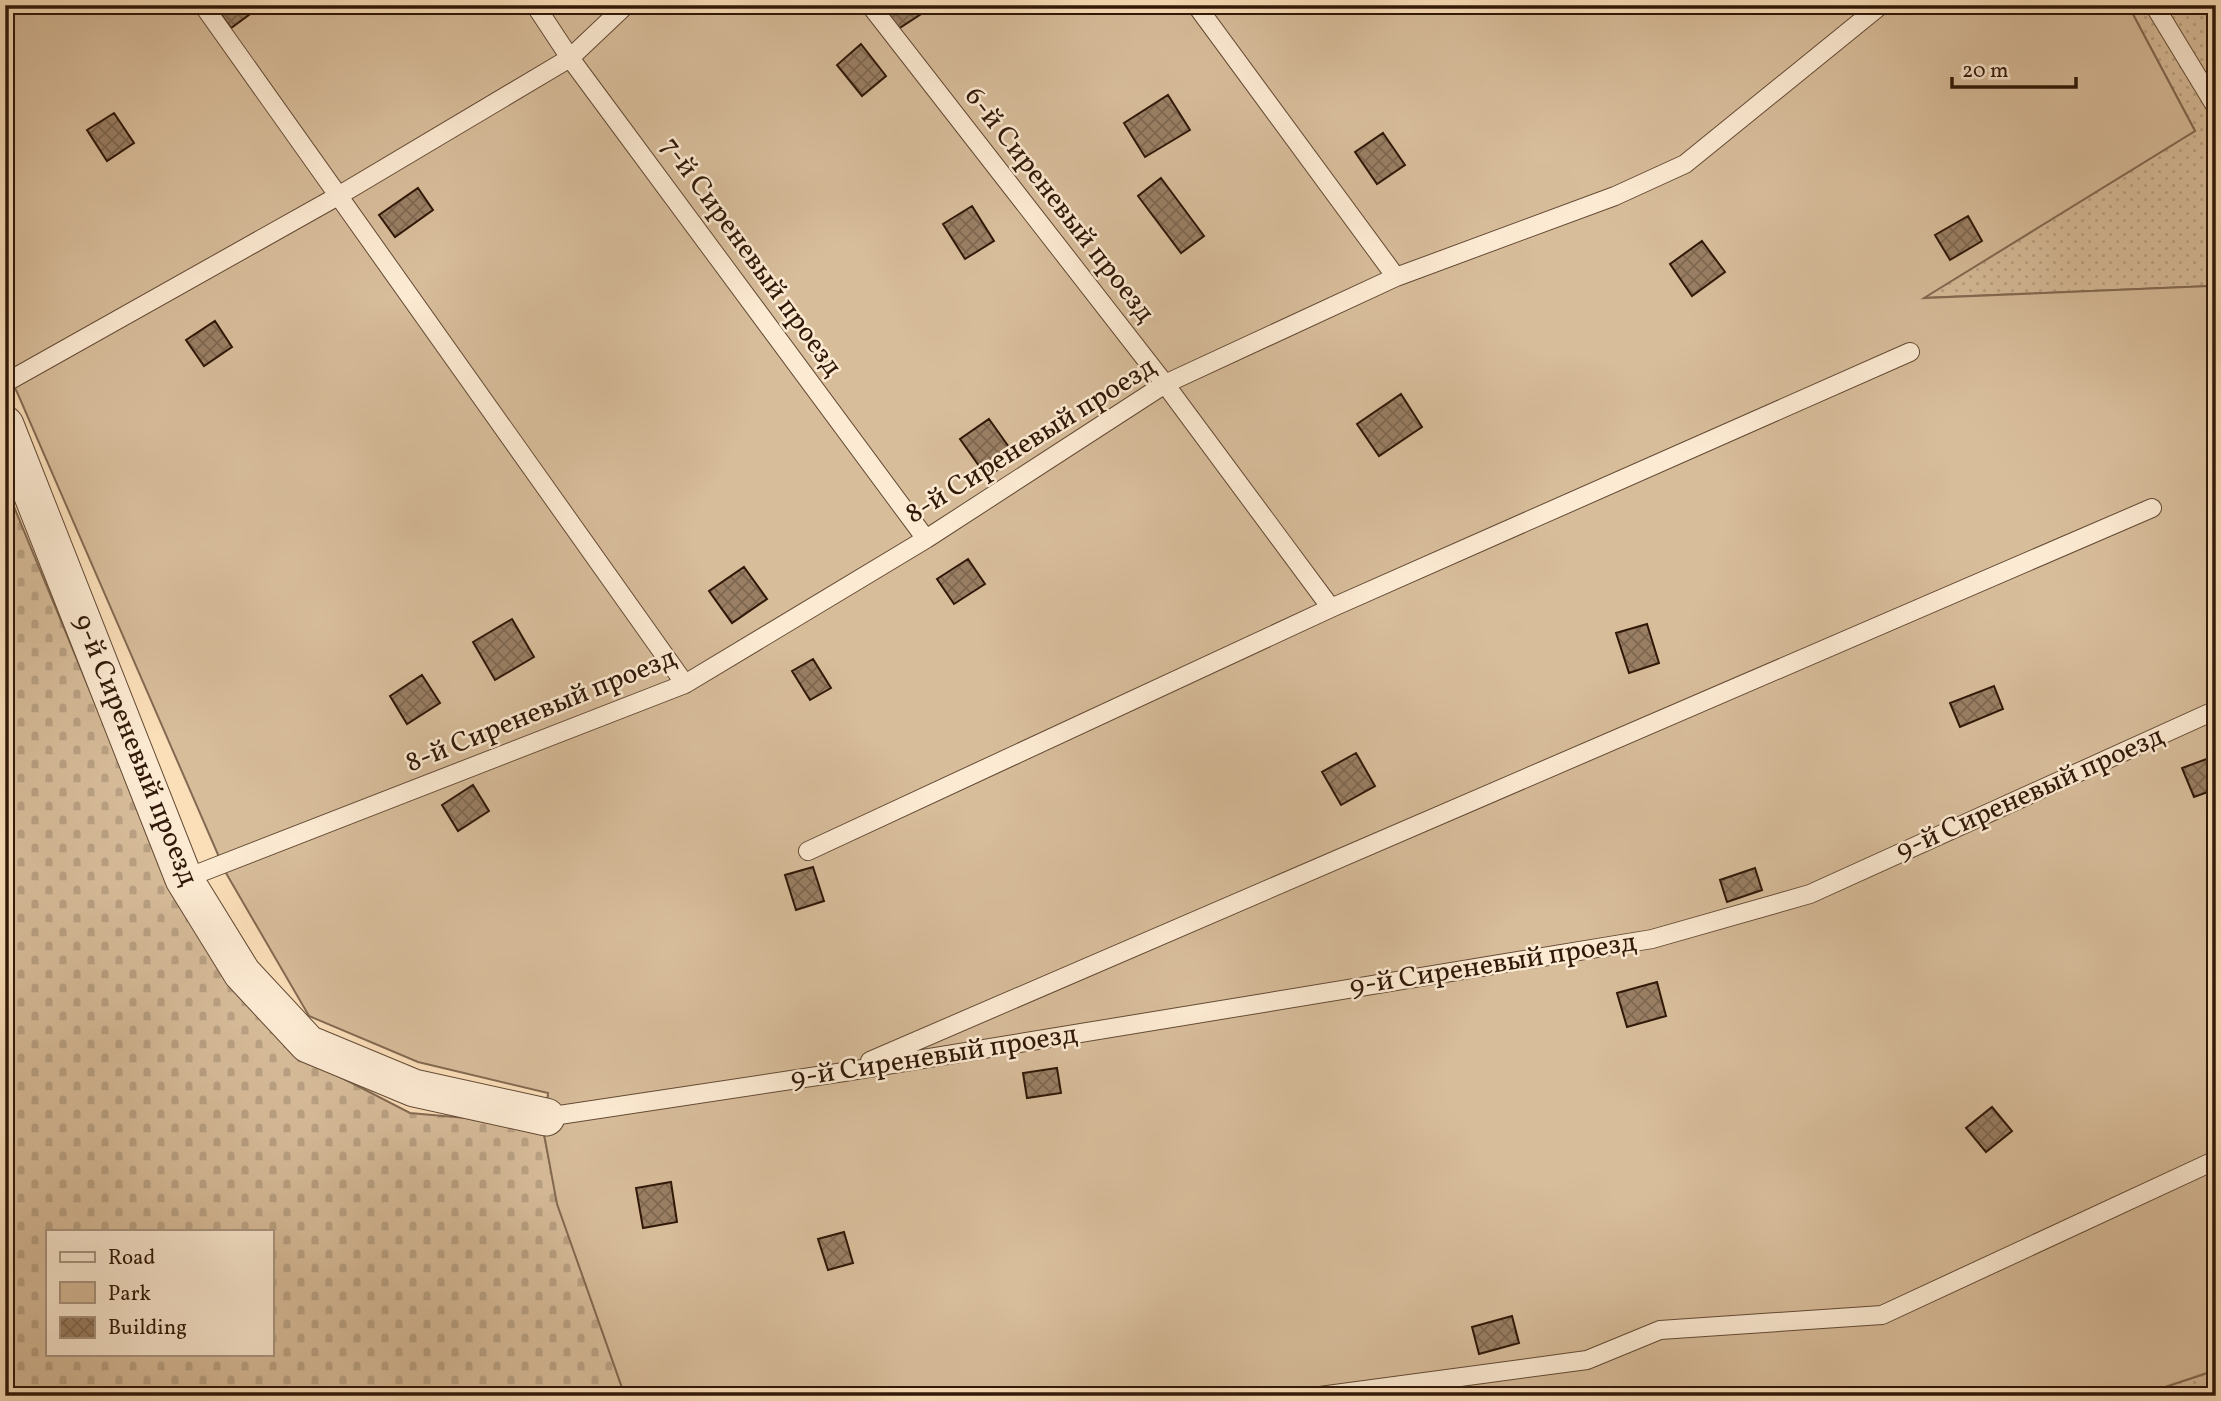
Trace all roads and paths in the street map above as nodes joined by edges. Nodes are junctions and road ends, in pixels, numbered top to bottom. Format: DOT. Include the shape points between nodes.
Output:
graph roads {
  1 [pos="203,5"];
  2 [pos="535,5"];
  3 [pos="626,5"];
  4 [pos="870,5"];
  5 [pos="1196,5"];
  6 [pos="1881,5"];
  7 [pos="2154,5"];
  8 [pos="570,58"];
  9 [pos="2216,107"];
  10 [pos="338,196"];
  11 [pos="1396,277"];
  12 [pos="1910,352"];
  13 [pos="5,383"];
  14 [pos="1165,384"];
  15 [pos="5,425"];
  16 [pos="2152,508"];
  17 [pos="926,539"];
  18 [pos="1331,608"];
  19 [pos="685,684"];
  20 [pos="2216,710"];
  21 [pos="808,851"];
  22 [pos="184,879"];
  23 [pos="844,1072"];
  24 [pos="546,1117"];
  25 [pos="2216,1160"];
  26 [pos="1320,1396"];
  1 -- 10 [label="lane"];
  2 -- 8 [label="lane, 7-й Сиреневый проезд"];
  3 -- 8 [label="lane"];
  4 -- 14 [label="lane, 6-й Сиреневый проезд"];
  5 -- 11 [label="lane"];
  6 -- 11 [label="lane, 8-й Сиреневый проезд" via="1685,164 1615,196"];
  7 -- 9 [label="lane"];
  8 -- 10 [label="lane"];
  8 -- 17 [label="lane, 7-й Сиреневый проезд"];
  10 -- 13 [label="lane"];
  10 -- 19 [label="lane"];
  11 -- 14 [label="lane, 8-й Сиреневый проезд"];
  12 -- 18 [label="lane"];
  14 -- 17 [label="lane, 8-й Сиреневый проезд"];
  14 -- 18 [label="lane, 6-й Сиреневый проезд"];
  15 -- 22 [label="street, 9-й Сиреневый проезд"];
  16 -- 23 [label="lane"];
  17 -- 19 [label="lane, 8-й Сиреневый проезд"];
  18 -- 21 [label="lane"];
  19 -- 22 [label="lane, 8-й Сиреневый проезд"];
  20 -- 23 [label="lane, 9-й Сиреневый проезд" via="1810,894 1652,939"];
  22 -- 24 [label="street, 9-й Сиреневый проезд" via="242,973 308,1044 414,1088"];
  23 -- 24 [label="lane, 9-й Сиреневый проезд"];
  25 -- 26 [label="lane" via="1882,1315 1660,1330 1587,1360"];
}
